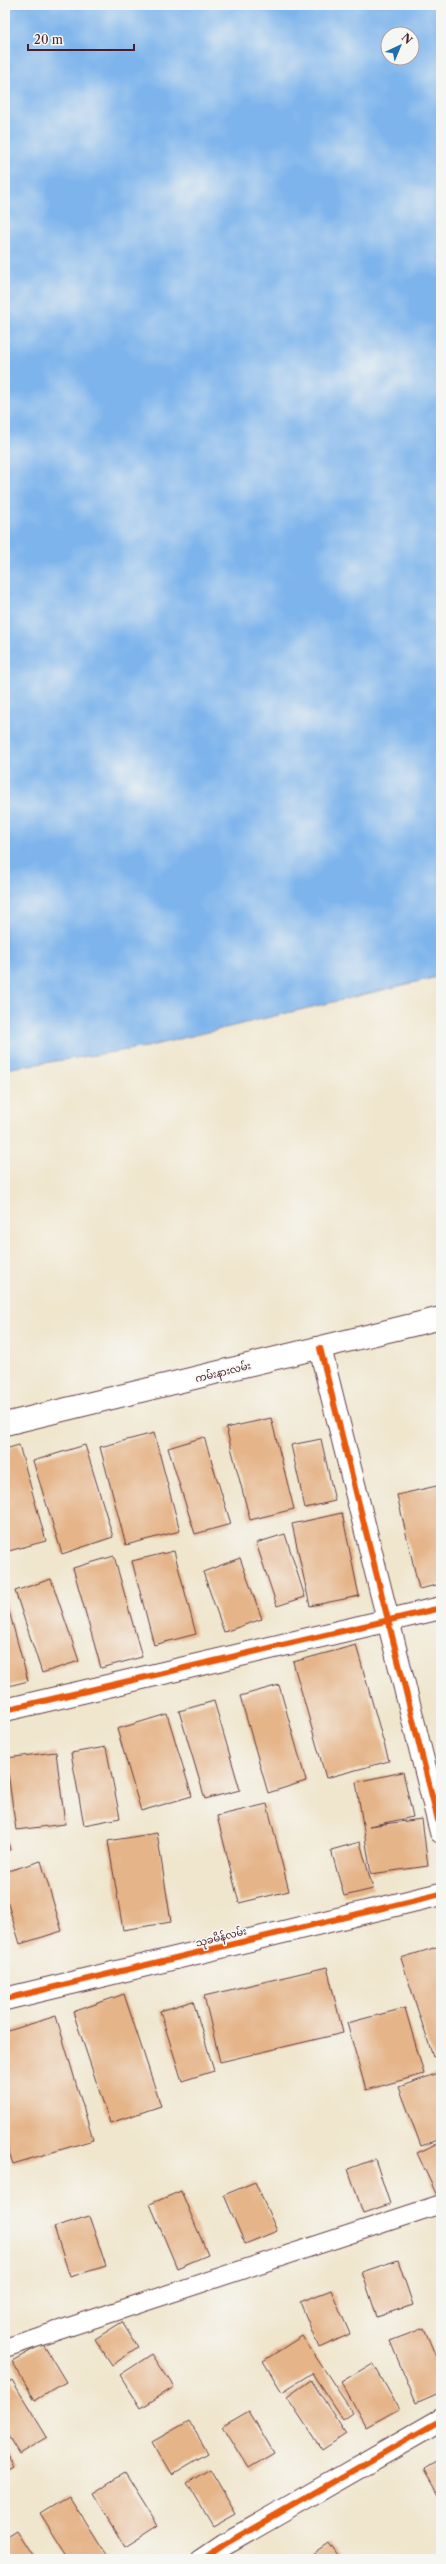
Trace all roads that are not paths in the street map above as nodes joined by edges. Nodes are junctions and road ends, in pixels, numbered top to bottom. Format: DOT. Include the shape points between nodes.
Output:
graph roads {
  1 [pos="441,1318"];
  2 [pos="320,1348"];
  3 [pos="5,1424"];
  4 [pos="441,1608"];
  5 [pos="388,1621"];
  6 [pos="5,1710"];
  7 [pos="441,1832"];
  8 [pos="441,1894"];
  9 [pos="5,1999"];
  10 [pos="441,2204"];
  11 [pos="5,2348"];
  12 [pos="441,2420"];
  13 [pos="203,2559"];
  1 -- 2 [label="street, ကမ်းနားလမ်း"];
  2 -- 3 [label="street, ကမ်းနားလမ်း"];
  2 -- 5 [label="street"];
  4 -- 5 [label="street"];
  5 -- 6 [label="street"];
  5 -- 7 [label="street"];
  8 -- 9 [label="street, သုခမိန်လမ်း"];
  10 -- 11 [label="lane"];
  12 -- 13 [label="street"];
}
